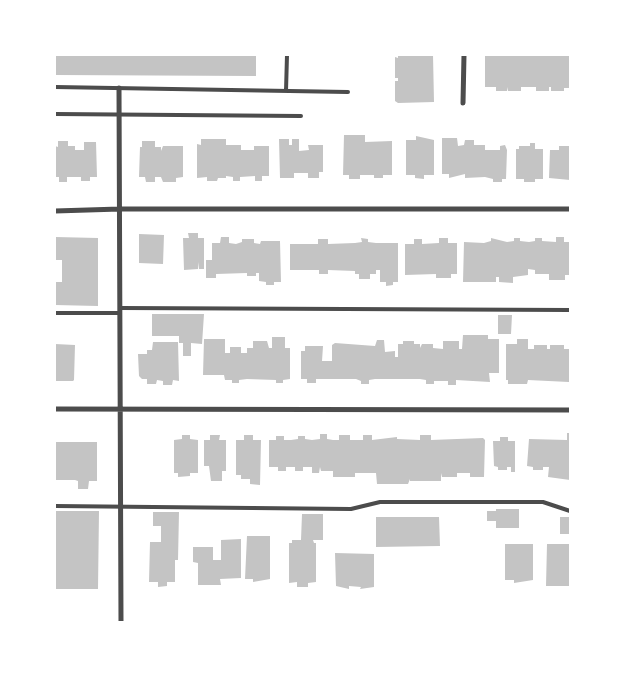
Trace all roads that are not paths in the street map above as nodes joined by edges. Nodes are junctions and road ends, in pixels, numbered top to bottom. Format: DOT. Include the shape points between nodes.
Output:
graph roads {
  1 [pos="286,55"];
  2 [pos="464,55"];
  3 [pos="55,87"];
  4 [pos="119,88"];
  5 [pos="286,91"];
  6 [pos="348,92"];
  7 [pos="464,103"];
  8 [pos="55,114"];
  9 [pos="119,115"];
  10 [pos="301,116"];
  11 [pos="120,208"];
  12 [pos="570,209"];
  13 [pos="55,211"];
  14 [pos="570,310"];
  15 [pos="120,311"];
  16 [pos="55,313"];
  17 [pos="55,409"];
  18 [pos="120,409"];
  19 [pos="570,410"];
  20 [pos="55,506"];
  21 [pos="120,507"];
  22 [pos="570,512"];
  23 [pos="121,622"];
  1 -- 5 [label="lane"];
  2 -- 7 [label="street"];
  3 -- 4 [label="lane"];
  4 -- 5 [label="lane"];
  4 -- 9 [label="street"];
  5 -- 6 [label="lane"];
  8 -- 9 [label="lane"];
  9 -- 10 [label="lane"];
  9 -- 11 [label="street"];
  11 -- 12 [label="street"];
  11 -- 13 [label="street"];
  11 -- 15 [label="street"];
  14 -- 15 [label="lane"];
  15 -- 16 [label="lane"];
  15 -- 18 [label="street"];
  17 -- 18 [label="street"];
  18 -- 19 [label="street"];
  18 -- 21 [label="street"];
  20 -- 21 [label="lane"];
  21 -- 22 [label="lane" via="352,509 380,502 543,502"];
  21 -- 23 [label="street"];
}
